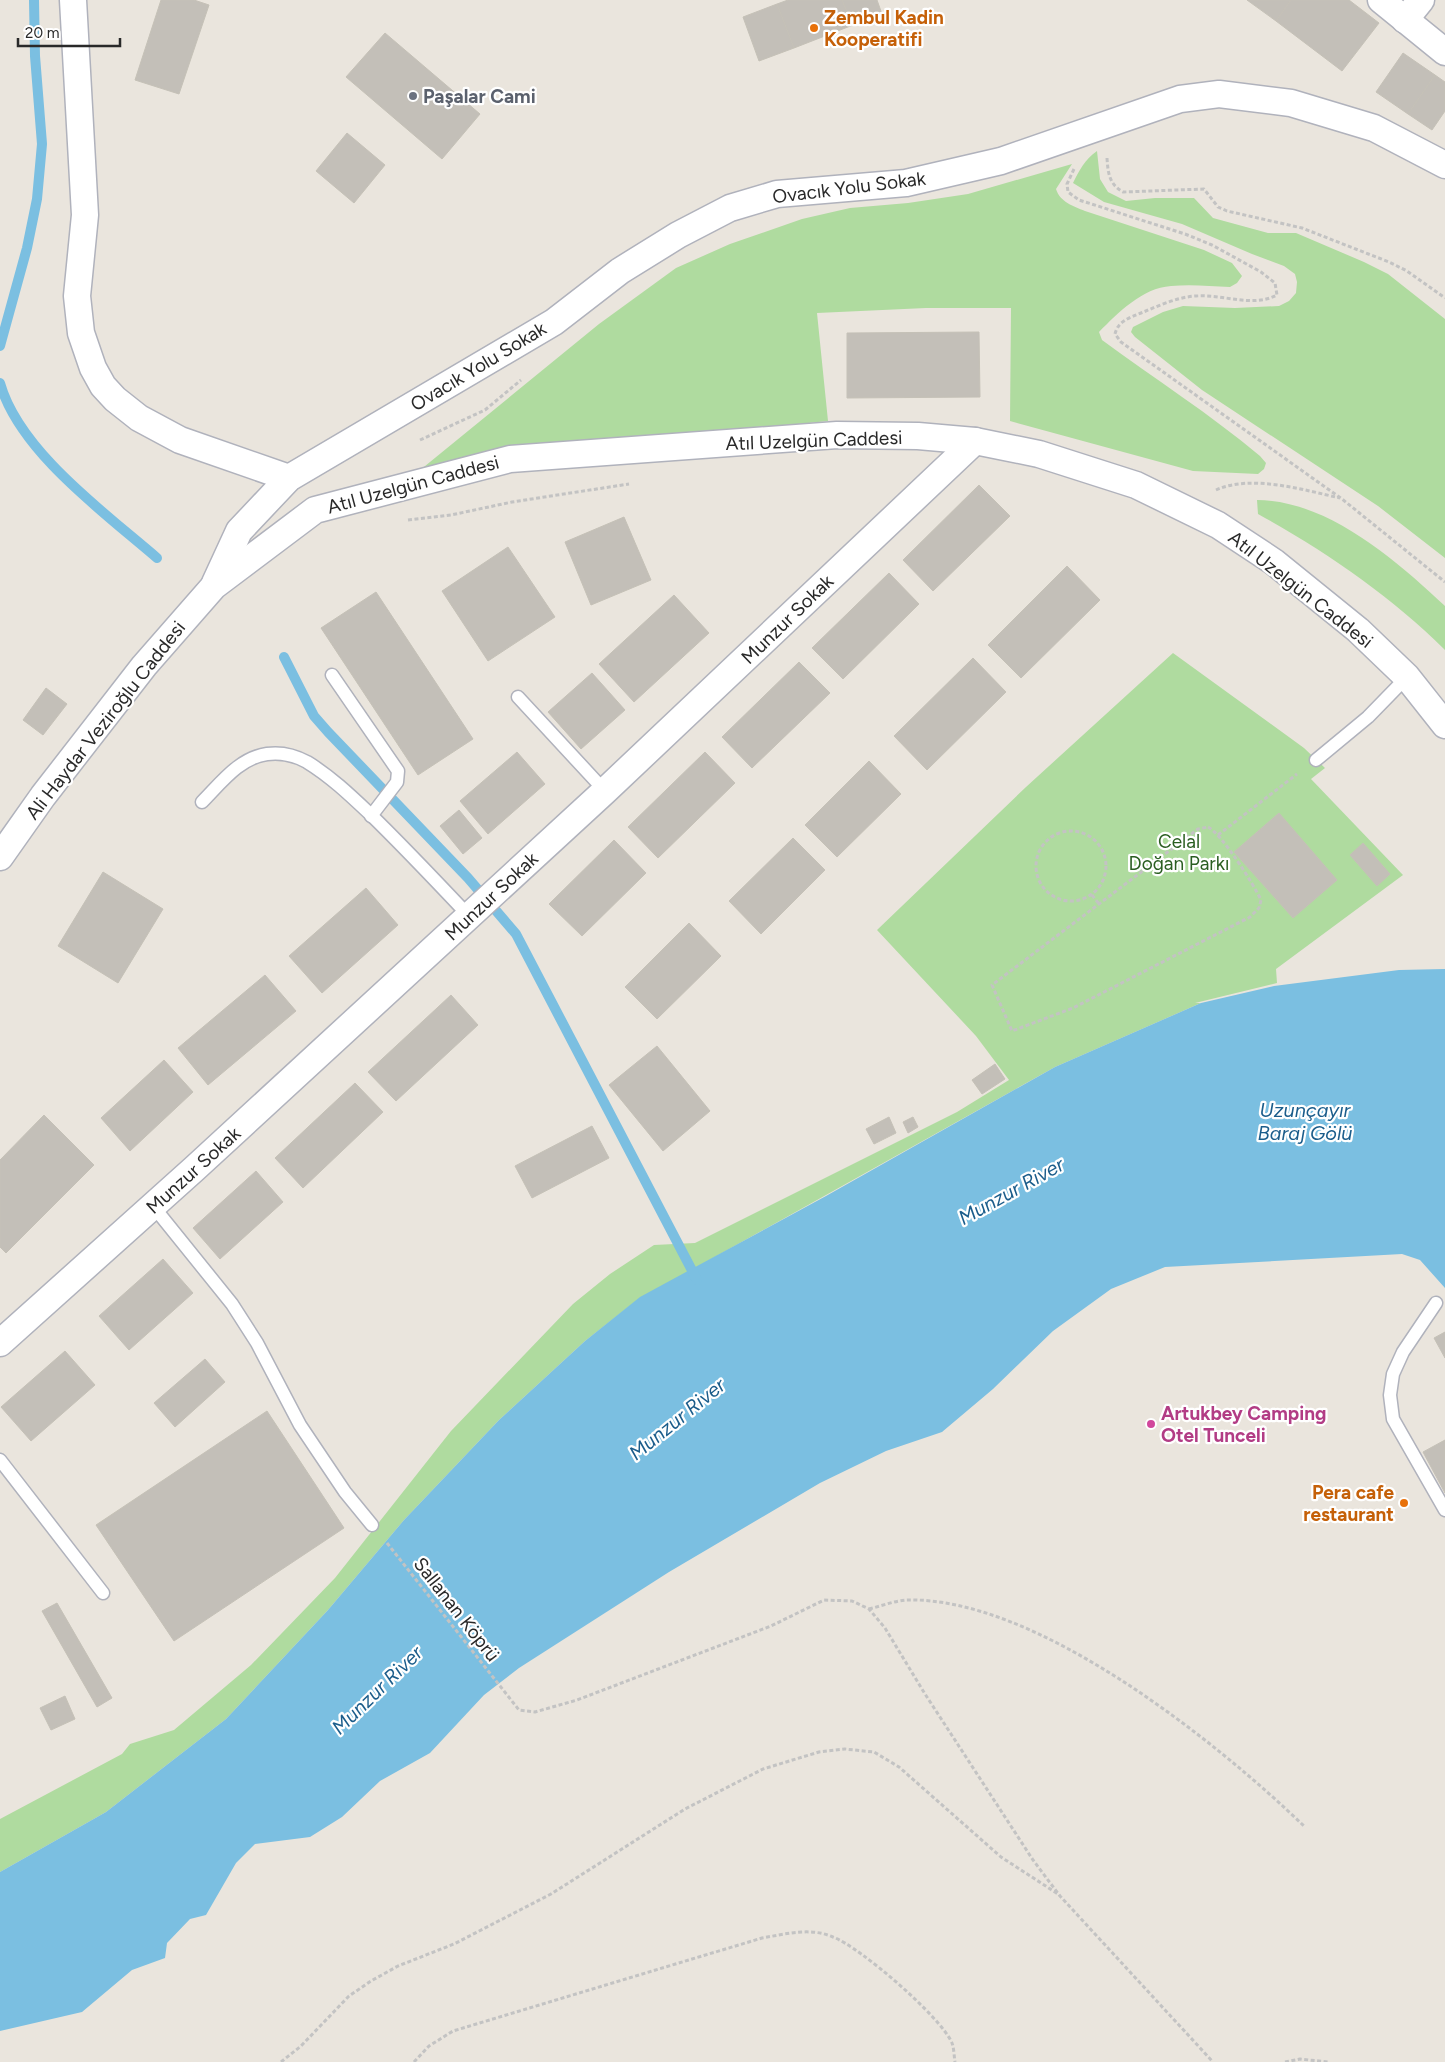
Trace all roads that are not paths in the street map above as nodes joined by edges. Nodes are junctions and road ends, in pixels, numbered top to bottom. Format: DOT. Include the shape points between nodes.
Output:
graph roads {
  1 [pos="73,0"];
  2 [pos="1381,0"];
  3 [pos="1413,10"];
  4 [pos="1445,52"];
  5 [pos="1445,165"];
  6 [pos="975,441"];
  7 [pos="289,478"];
  8 [pos="214,586"];
  9 [pos="332,675"];
  10 [pos="1407,677"];
  11 [pos="518,697"];
  12 [pos="1445,725"];
  13 [pos="1316,760"];
  14 [pos="605,791"];
  15 [pos="202,802"];
  16 [pos="371,816"];
  17 [pos="0,857"];
  18 [pos="469,916"];
  19 [pos="153,1206"];
  20 [pos="1436,1303"];
  21 [pos="0,1343"];
  22 [pos="0,1460"];
  23 [pos="1445,1510"];
  24 [pos="372,1525"];
  25 [pos="103,1593"];
  1 -- 7 [label="street" via="85,215 77,296 81,333 93,368 115,400 139,418 180,440"];
  2 -- 3 [label="street"];
  3 -- 4 [label="street"];
  5 -- 7 [label="street, Ovacık Yolu Sokak" via="1374,128 1291,103 1219,94 1180,99 1002,161 906,183 777,194 730,208 678,235 620,271 554,322"];
  6 -- 8 [label="street, Atıl Uzelgün Caddesi" via="918,436 837,435 510,459 315,510"];
  6 -- 10 [label="street, Atıl Uzelgün Caddesi" via="1039,454 1136,485 1218,525 1274,562 1358,630"];
  6 -- 14 [label="street, Munzur Sokak"];
  7 -- 8 [label="street, Ovacık Yolu Sokak" via="239,531"];
  8 -- 17 [label="street, Ali Haydar Veziroğlu Caddesi" via="144,666"];
  9 -- 16 [label="lane" via="396,766 399,776"];
  10 -- 12 [label="street, Atıl Uzelgün Caddesi"];
  10 -- 13 [label="lane" via="1368,717"];
  11 -- 14 [label="lane"];
  14 -- 18 [label="street, Munzur Sokak"];
  15 -- 16 [label="lane" via="236,767 250,758 268,753 284,754 307,762"];
  16 -- 18 [label="lane"];
  18 -- 19 [label="street, Munzur Sokak"];
  19 -- 21 [label="street, Munzur Sokak"];
  19 -- 24 [label="lane" via="232,1304 257,1343 300,1425 345,1492"];
  20 -- 23 [label="lane" via="1392,1374 1390,1396 1393,1419"];
  22 -- 25 [label="lane"];
}
